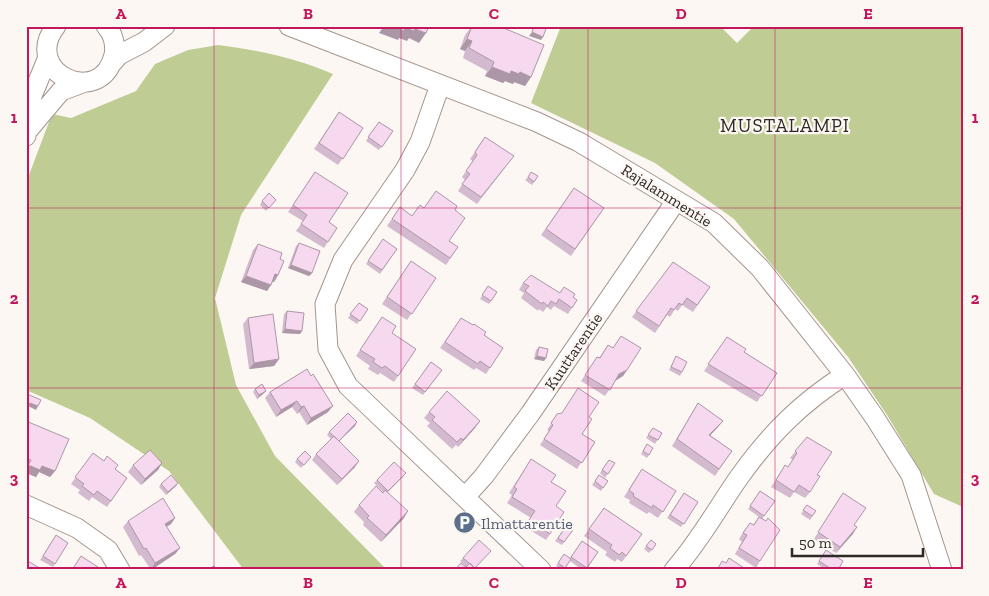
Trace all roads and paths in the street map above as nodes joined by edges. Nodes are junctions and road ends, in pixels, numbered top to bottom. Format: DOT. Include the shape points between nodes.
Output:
graph roads {
  1 [pos="106,26"];
  2 [pos="165,26"];
  3 [pos="289,26"];
  4 [pos="53,29"];
  5 [pos="48,57"];
  6 [pos="112,63"];
  7 [pos="84,82"];
  8 [pos="440,85"];
  9 [pos="28,132"];
  10 [pos="676,201"];
  11 [pos="845,375"];
  12 [pos="465,498"];
  13 [pos="26,505"];
  14 [pos="120,570"];
  15 [pos="541,570"];
  16 [pos="674,570"];
  17 [pos="942,570"];
  1 -- 6 [label="street" via="114,43"];
  2 -- 6 [label="street" via="119,55"];
  3 -- 8 [label="street, Rajalammentie"];
  4 -- 5 [label="street" via="47,45"];
  5 -- 7 [label="street" via="60,76"];
  5 -- 9 [label="street" via="32,96"];
  6 -- 7 [label="street" via="95,80"];
  7 -- 9 [label="street" via="61,91"];
  8 -- 10 [label="street, Rajalammentie" via="537,122 579,142"];
  8 -- 12 [label="street" via="420,142 405,170 343,260 325,304 328,349 348,386"];
  10 -- 11 [label="street, Rajalammentie" via="714,223 760,268"];
  10 -- 12 [label="street, Kuuttarentie" via="530,414"];
  11 -- 16 [label="street" via="803,404 780,426 741,474"];
  11 -- 17 [label="street, Rajalammentie" via="911,474"];
  12 -- 15 [label="street"];
  13 -- 14 [label="street" via="77,528 108,550"];
}
